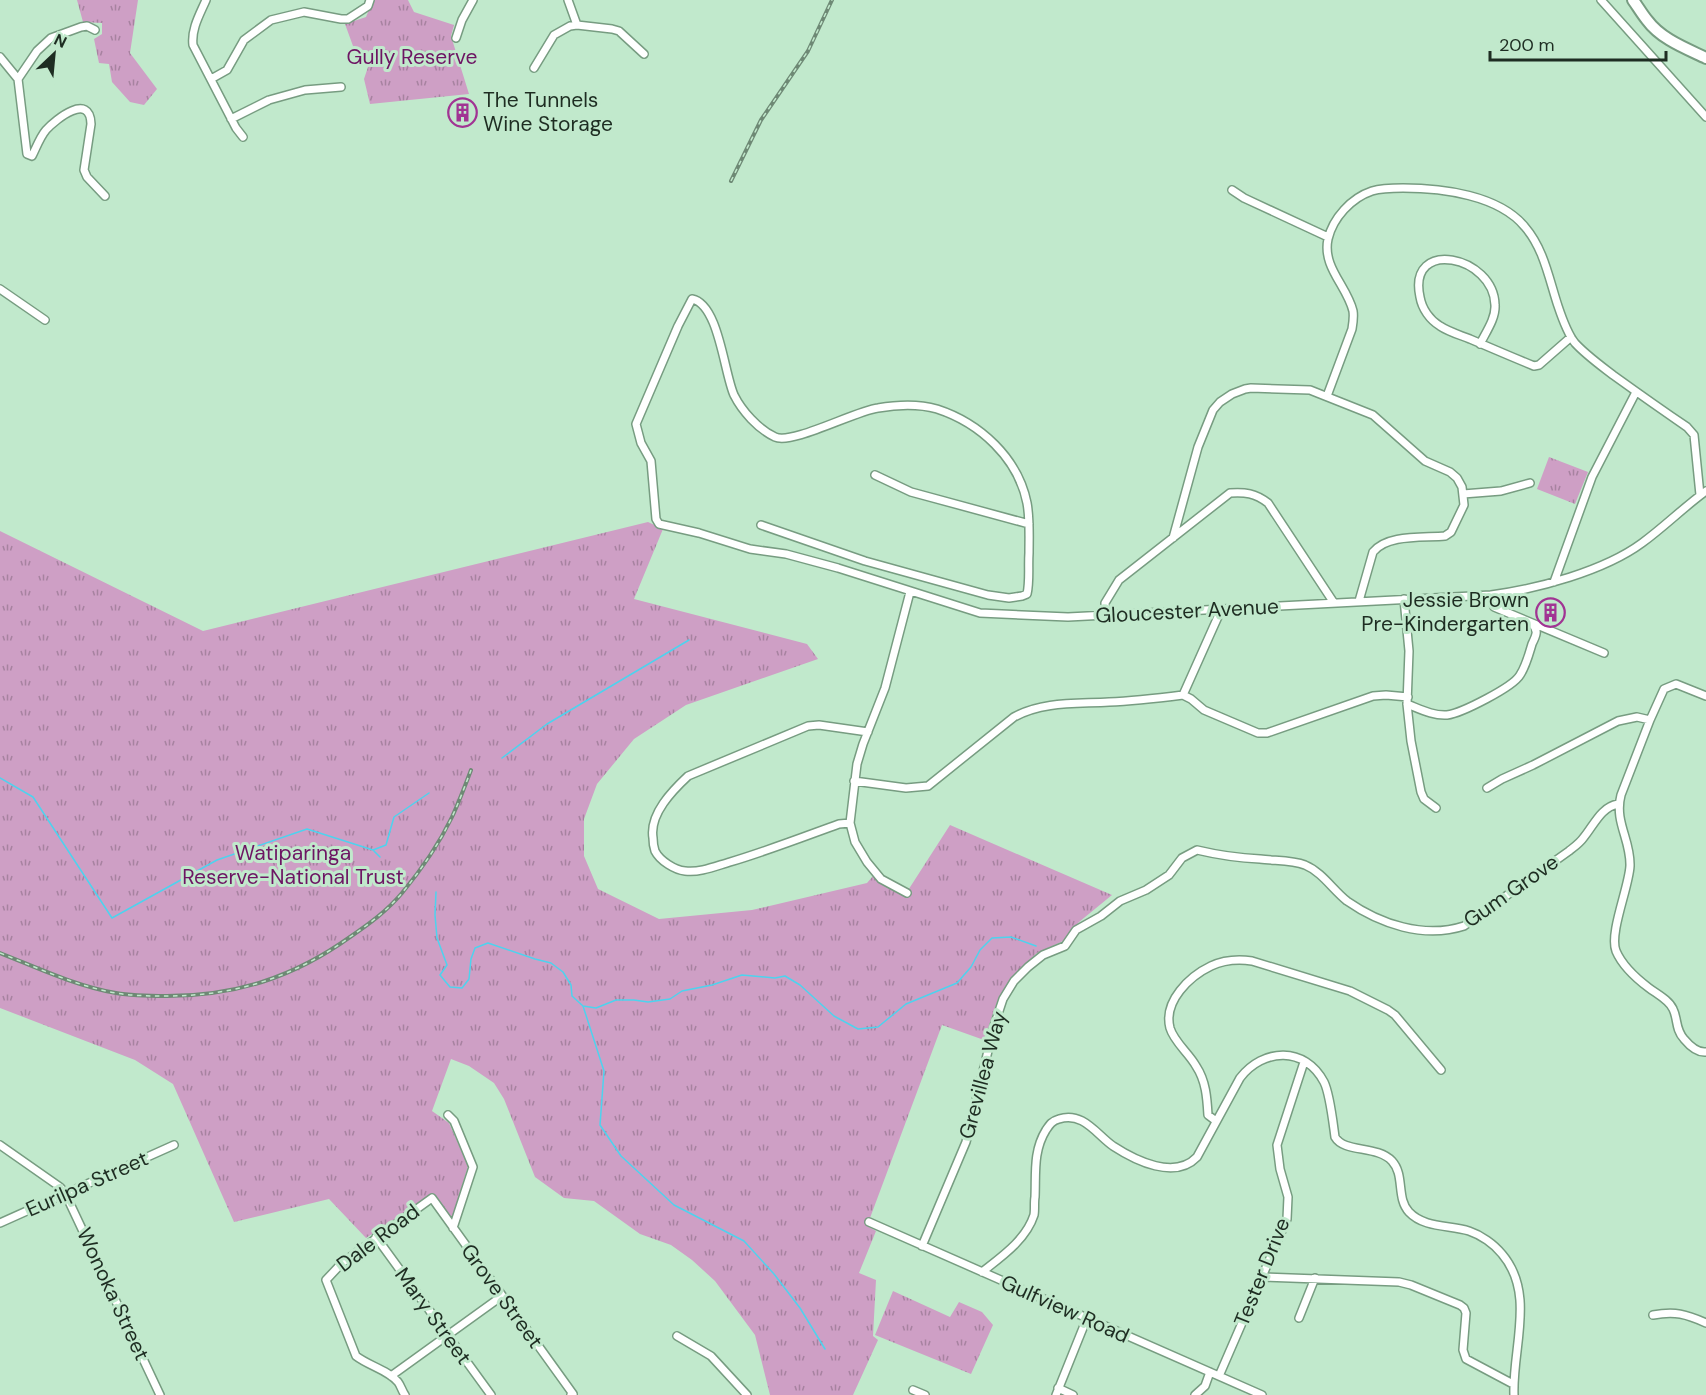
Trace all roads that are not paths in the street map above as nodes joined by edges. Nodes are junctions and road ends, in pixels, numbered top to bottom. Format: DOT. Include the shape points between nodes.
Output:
graph roads {
  1 [pos="206,0"];
  2 [pos="370,0"];
  3 [pos="472,0"];
  4 [pos="568,0"];
  5 [pos="1601,0"];
  6 [pos="1634,0"];
  7 [pos="577,25"];
  8 [pos="95,30"];
  9 [pos="456,38"];
  10 [pos="644,54"];
  11 [pos="0,57"];
  12 [pos="1706,58"];
  13 [pos="534,68"];
  14 [pos="211,79"];
  15 [pos="18,80"];
  16 [pos="340,87"];
  17 [pos="1706,117"];
  18 [pos="231,119"];
  19 [pos="243,137"];
  20 [pos="1232,190"];
  21 [pos="105,196"];
  22 [pos="1328,237"];
  23 [pos="0,290"];
  24 [pos="45,320"];
  25 [pos="1571,337"];
  26 [pos="1480,344"];
  27 [pos="1636,392"];
  28 [pos="1327,396"];
  29 [pos="874,475"];
  30 [pos="1530,483"];
  31 [pos="1703,493"];
  32 [pos="1463,494"];
  33 [pos="1029,524"];
  34 [pos="761,525"];
  35 [pos="1173,538"];
  36 [pos="1554,582"];
  37 [pos="910,591"];
  38 [pos="1491,595"];
  39 [pos="1404,599"];
  40 [pos="1359,601"];
  41 [pos="1334,603"];
  42 [pos="1221,610"];
  43 [pos="1106,615"];
  44 [pos="1532,624"];
  45 [pos="1604,653"];
  46 [pos="1184,695"];
  47 [pos="1706,696"];
  48 [pos="1407,700"];
  49 [pos="1650,720"];
  50 [pos="868,732"];
  51 [pos="854,780"];
  52 [pos="1487,788"];
  53 [pos="1618,804"];
  54 [pos="1436,808"];
  55 [pos="850,823"];
  56 [pos="907,893"];
  57 [pos="1077,930"];
  58 [pos="1706,1052"];
  59 [pos="1304,1062"];
  60 [pos="1441,1070"];
  61 [pos="448,1114"];
  62 [pos="1216,1121"];
  63 [pos="0,1145"];
  64 [pos="174,1145"];
  65 [pos="65,1193"];
  66 [pos="432,1198"];
  67 [pos="869,1222"];
  68 [pos="0,1223"];
  69 [pos="453,1228"];
  70 [pos="376,1237"];
  71 [pos="922,1246"];
  72 [pos="982,1272"];
  73 [pos="1262,1277"];
  74 [pos="1315,1278"];
  75 [pos="502,1296"];
  76 [pos="1653,1315"];
  77 [pos="1087,1318"];
  78 [pos="1299,1318"];
  79 [pos="1706,1323"];
  80 [pos="447,1335"];
  81 [pos="677,1336"];
  82 [pos="1210,1372"];
  83 [pos="391,1376"];
  84 [pos="1219,1376"];
  85 [pos="1513,1384"];
  86 [pos="914,1390"];
  87 [pos="1057,1392"];
  88 [pos="572,1394"];
  89 [pos="160,1395"];
  90 [pos="405,1395"];
  91 [pos="491,1395"];
  92 [pos="747,1395"];
  93 [pos="925,1395"];
  94 [pos="1074,1395"];
  95 [pos="1195,1395"];
  96 [pos="1262,1395"];
  97 [pos="1514,1395"];
  1 -- 14 [label="street" via="192,36"];
  2 -- 14 [label="street" via="368,6 348,19 304,12 272,20 244,40 227,70"];
  3 -- 9 [label="street"];
  4 -- 7 [label="street"];
  5 -- 17 [label="street"];
  6 -- 12 [label="main road" via="1659,32"];
  7 -- 10 [label="street" via="619,31"];
  7 -- 13 [label="street" via="554,35"];
  8 -- 15 [label="street" via="81,27 51,38"];
  11 -- 15 [label="street"];
  14 -- 18 [label="street"];
  15 -- 21 [label="street" via="27,154 32,156 45,131 74,109 82,109 91,117 84,170"];
  16 -- 18 [label="street" via="305,90 269,100"];
  18 -- 19 [label="street"];
  20 -- 22 [label="street"];
  22 -- 25 [label="street" via="1355,199 1372,191 1451,191 1503,209 1535,240"];
  22 -- 28 [label="street" via="1329,260 1350,303 1353,321"];
  23 -- 24 [label="street"];
  25 -- 26 [label="street" via="1534,366"];
  25 -- 27 [label="street"];
  26 -- 26 [label="street" via="1496,306 1484,277 1458,261 1436,260 1427,264 1418,282 1422,305 1429,317"];
  27 -- 31 [label="street" via="1694,435"];
  27 -- 36 [label="street" via="1592,477"];
  28 -- 32 [label="street" via="1377,417 1425,461 1457,478"];
  28 -- 35 [label="street" via="1304,388 1245,389 1221,402 1198,447"];
  29 -- 33 [label="street" via="911,492"];
  30 -- 32 [label="street" via="1501,491"];
  31 -- 36 [label="street, Gloucester Avenue" via="1643,543 1617,559"];
  32 -- 40 [label="street" via="1460,515 1445,536 1392,540 1377,546"];
  33 -- 34 [label="street" via="1027,594 1009,598 865,561"];
  33 -- 37 [label="street, Gloucester Avenue" via="1027,501 1007,457 973,426 934,409 874,408 784,439 765,431 734,396 711,316 692,299 635,426 651,461 659,524 750,549 786,554"];
  35 -- 41 [label="street" via="1230,493 1252,493 1268,502"];
  35 -- 43 [label="street" via="1119,580 1105,603"];
  36 -- 38 [label="street, Gloucester Avenue"];
  37 -- 43 [label="street, Gloucester Avenue" via="980,614"];
  37 -- 50 [label="street" via="885,688"];
  38 -- 39 [label="street, Gloucester Avenue"];
  38 -- 44 [label="street" via="1494,607"];
  39 -- 40 [label="street, Gloucester Avenue"];
  39 -- 48 [label="street" via="1409,651"];
  40 -- 41 [label="street, Gloucester Avenue"];
  41 -- 42 [label="street, Gloucester Avenue"];
  42 -- 43 [label="street, Gloucester Avenue"];
  42 -- 46 [label="street"];
  44 -- 45 [label="street"];
  44 -- 48 [label="street" via="1536,634 1515,682 1466,710 1445,715 1432,714"];
  46 -- 48 [label="street" via="1204,710 1258,733 1373,696"];
  46 -- 51 [label="street" via="1045,706 1026,711 928,786 906,788"];
  47 -- 49 [label="street" via="1676,684 1664,689"];
  48 -- 54 [label="street" via="1421,792 1424,800"];
  49 -- 52 [label="street" via="1637,717 1618,721"];
  49 -- 53 [label="street"];
  50 -- 51 [label="street"];
  50 -- 55 [label="street" via="808,726 688,776 664,801 652,834 655,851 665,862 687,872"];
  51 -- 55 [label="street"];
  53 -- 57 [label="street, Gum Grove" via="1603,812 1569,851 1464,926 1451,930 1409,929 1379,919 1347,900 1307,866 1197,850 1146,890 1120,901"];
  53 -- 58 [label="street" via="1630,864 1615,950 1637,979 1674,1009 1679,1034 1689,1045"];
  55 -- 56 [label="street" via="855,842 867,862 881,879"];
  57 -- 71 [label="street, Grevillea Way" via="1065,946 1043,955 1014,981 1003,999 966,1142"];
  59 -- 62 [label="street" via="1285,1055 1256,1062 1240,1078"];
  59 -- 73 [label="street, Tester Drive" via="1276,1145 1288,1197 1287,1219"];
  59 -- 85 [label="street" via="1326,1084 1338,1142 1374,1150 1392,1161 1408,1211 1431,1224 1478,1235 1510,1263 1521,1303"];
  60 -- 62 [label="street" via="1388,1010 1350,991 1252,961 1226,961 1212,965 1182,988 1169,1018 1174,1036 1198,1068 1206,1089 1208,1115"];
  61 -- 69 [label="street" via="473,1167"];
  62 -- 72 [label="street" via="1197,1157 1179,1167 1140,1161 1079,1119 1062,1118 1051,1123 1035,1156 1034,1214 1013,1246"];
  63 -- 65 [label="street"];
  64 -- 65 [label="street, Eurilpa Street"];
  65 -- 68 [label="street, Eurilpa Street"];
  65 -- 89 [label="street, Wonoka Street"];
  66 -- 69 [label="street, Grove Street"];
  66 -- 70 [label="street, Dale Road"];
  67 -- 71 [label="street, Gulfview Road"];
  69 -- 75 [label="street, Grove Street"];
  70 -- 80 [label="street, Mary Street"];
  70 -- 83 [label="street, Dale Road" via="326,1280 356,1356"];
  71 -- 72 [label="street, Gulfview Road"];
  72 -- 77 [label="street, Gulfview Road"];
  73 -- 74 [label="street"];
  73 -- 84 [label="street, Tester Drive"];
  74 -- 78 [label="street"];
  74 -- 85 [label="street" via="1399,1282 1460,1305 1466,1313 1466,1359"];
  75 -- 80 [label="street"];
  75 -- 88 [label="street, Grove Street"];
  76 -- 79 [label="street" via="1677,1312"];
  77 -- 82 [label="street, Gulfview Road"];
  77 -- 87 [label="street"];
  80 -- 83 [label="street"];
  80 -- 91 [label="street, Mary Street"];
  81 -- 92 [label="street" via="711,1356"];
  82 -- 84 [label="street, Gulfview Road"];
  82 -- 95 [label="street" via="1205,1386"];
  83 -- 90 [label="street"];
  84 -- 96 [label="street, Gulfview Road"];
  85 -- 97 [label="street"];
  86 -- 93 [label="street"];
  87 -- 94 [label="street"];
}
